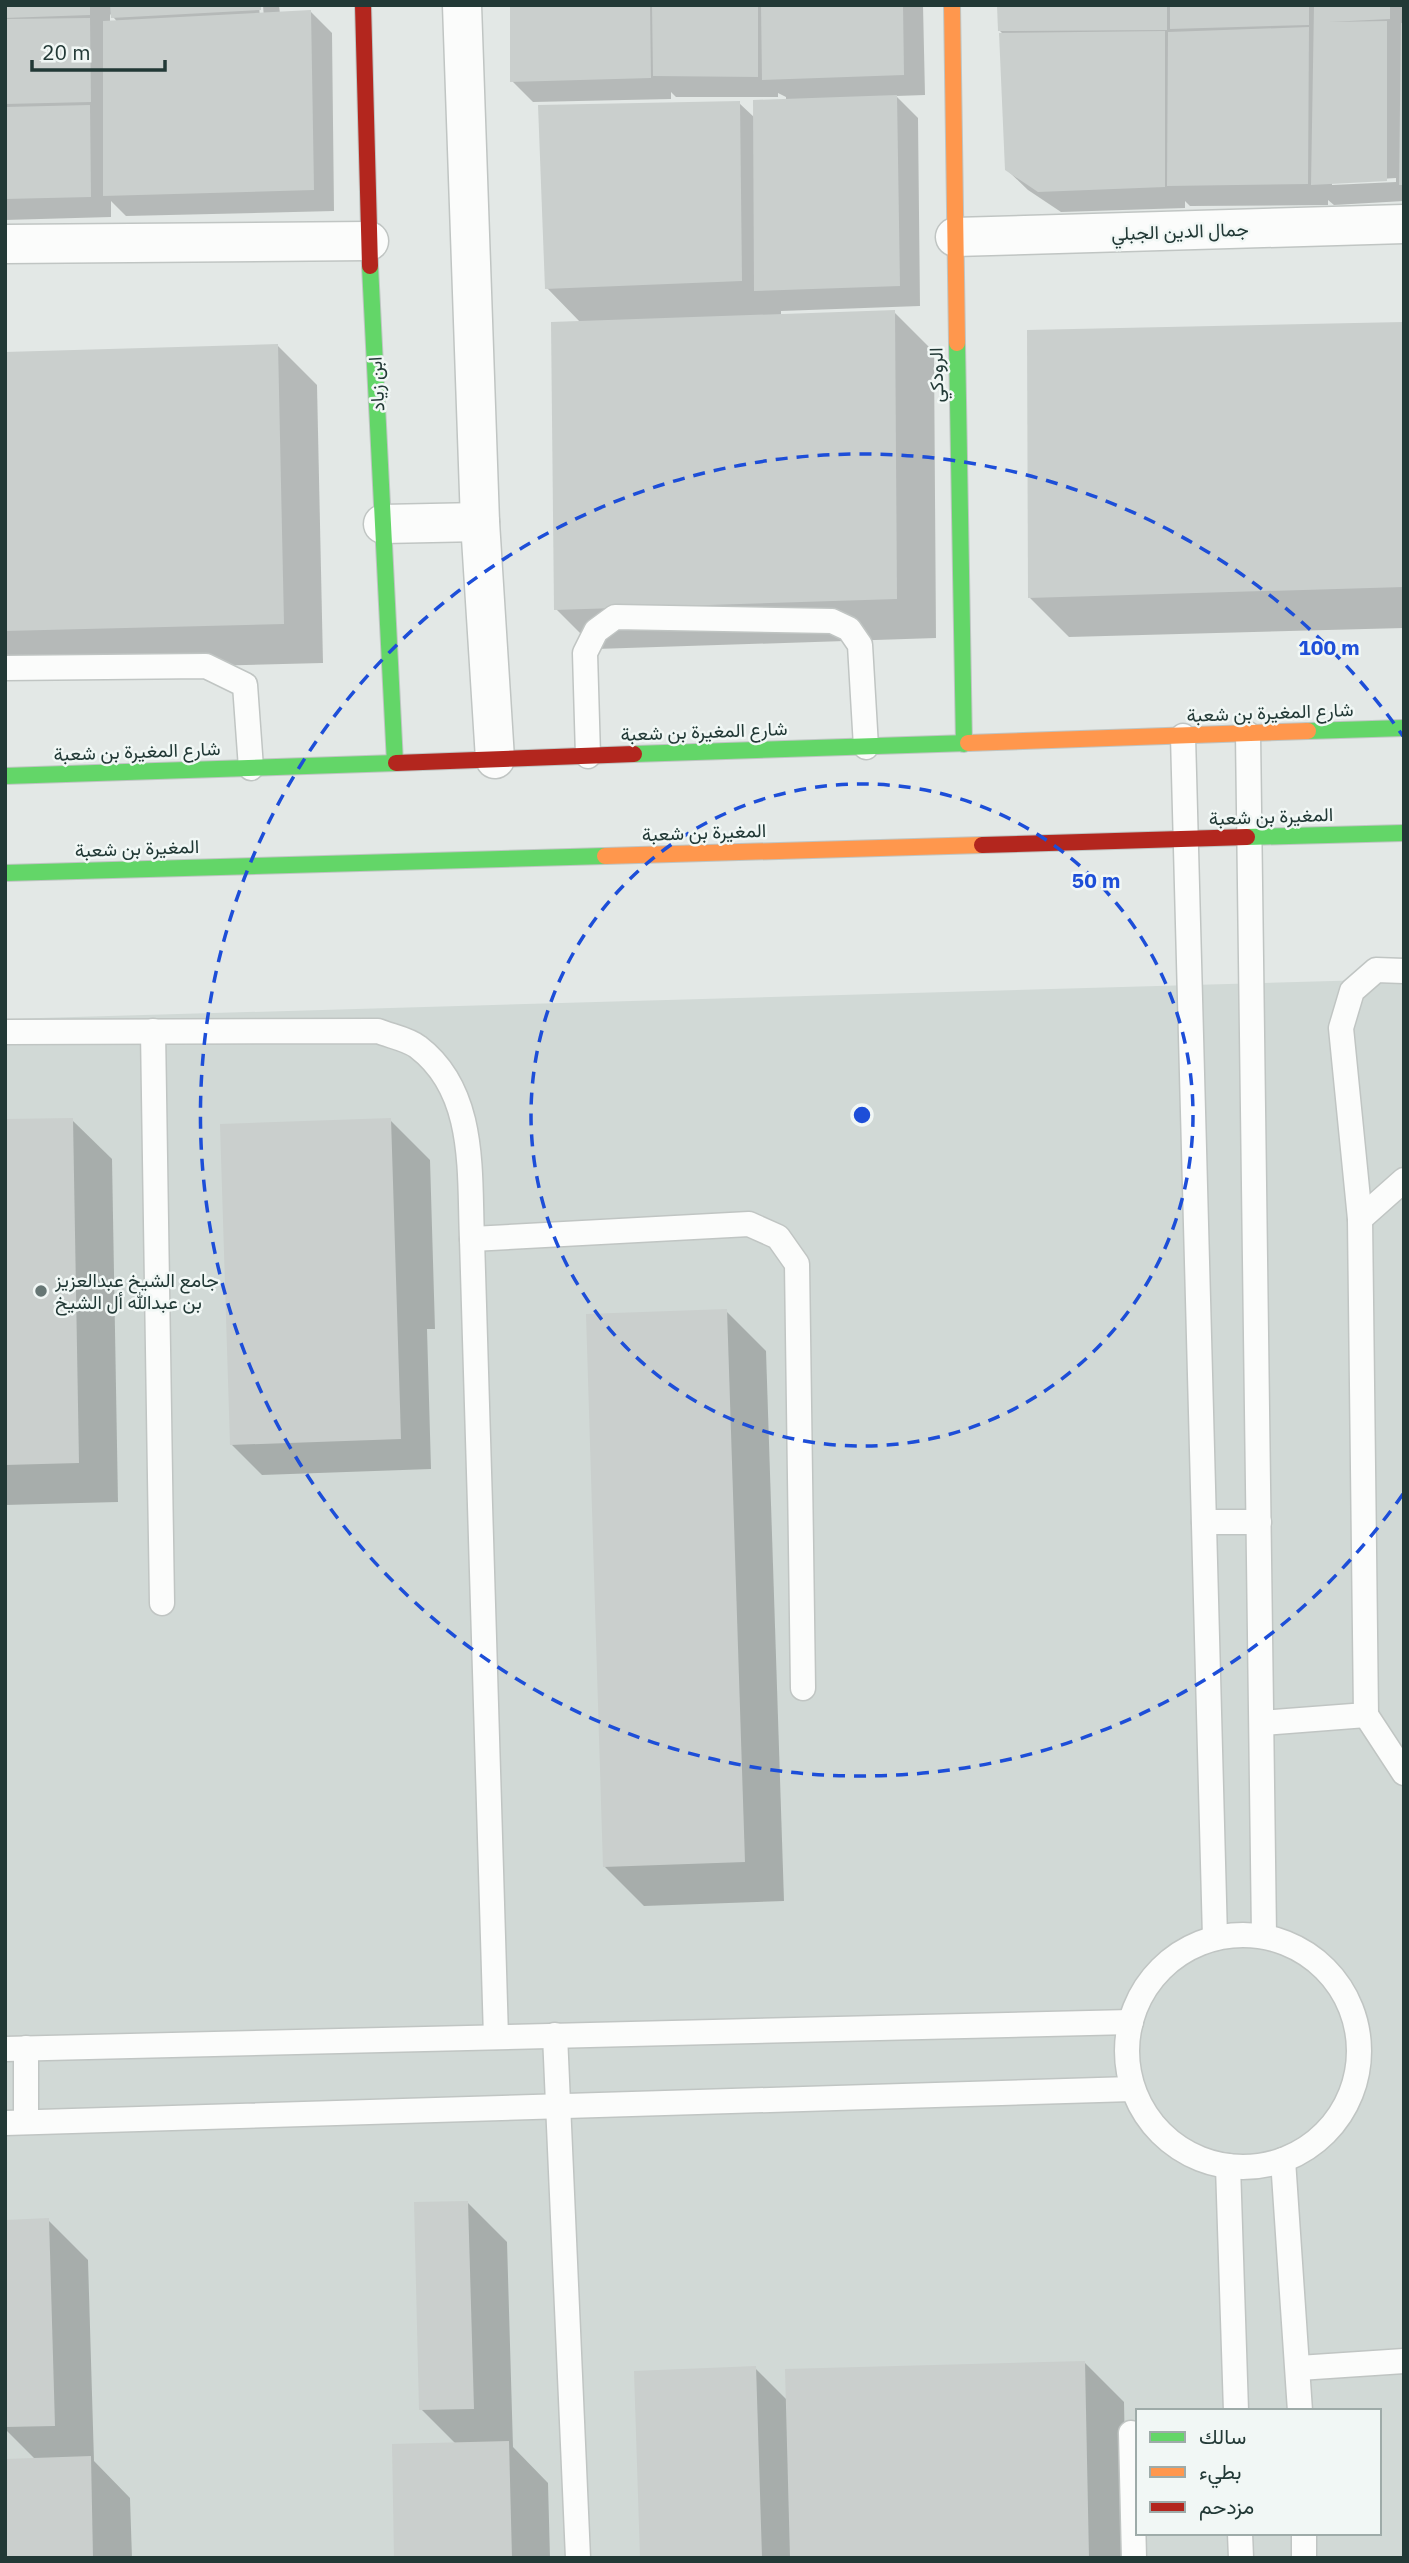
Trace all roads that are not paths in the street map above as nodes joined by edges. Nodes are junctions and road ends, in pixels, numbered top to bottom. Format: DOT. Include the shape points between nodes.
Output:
graph roads {
  1 [pos="363,5"];
  2 [pos="462,5"];
  3 [pos="951,5"];
  4 [pos="1404,224"];
  5 [pos="955,237"];
  6 [pos="369,242"];
  7 [pos="5,244"];
  8 [pos="480,522"];
  9 [pos="383,524"];
  10 [pos="5,668"];
  11 [pos="1404,728"];
  12 [pos="1248,734"];
  13 [pos="1183,736"];
  14 [pos="964,744"];
  15 [pos="866,747"];
  16 [pos="588,756"];
  17 [pos="495,759"];
  18 [pos="395,763"];
  19 [pos="251,768"];
  20 [pos="5,776"];
  21 [pos="1404,833"];
  22 [pos="1249,837"];
  23 [pos="1185,839"];
  24 [pos="5,873"];
  25 [pos="1404,971"];
  26 [pos="153,1031"];
  27 [pos="5,1032"];
  28 [pos="1404,1180"];
  29 [pos="1360,1219"];
  30 [pos="472,1239"];
  31 [pos="1204,1522"];
  32 [pos="1259,1522"];
  33 [pos="162,1603"];
  34 [pos="803,1688"];
  35 [pos="1366,1715"];
  36 [pos="1262,1723"];
  37 [pos="1404,1773"];
  38 [pos="1264,1935"];
  39 [pos="1215,1938"];
  40 [pos="1131,2022"];
  41 [pos="555,2035"];
  42 [pos="496,2037"];
  43 [pos="15,2049"];
  44 [pos="1132,2089"];
  45 [pos="558,2106"];
  46 [pos="16,2122"];
  47 [pos="1283,2160"];
  48 [pos="1228,2166"];
  49 [pos="1404,2361"];
  50 [pos="1299,2368"];
  51 [pos="1236,2409"];
  52 [pos="1300,2409"];
  53 [pos="1131,2433"];
  54 [pos="1240,2535"];
  55 [pos="1304,2535"];
  56 [pos="578,2558"];
  57 [pos="1134,2558"];
  58 [pos="1241,2558"];
  59 [pos="1304,2558"];
  1 -- 6 [label="street, ابن زياد"];
  2 -- 8 [label="street"];
  3 -- 5 [label="street, الرودكي"];
  4 -- 5 [label="street, جمال الدين الجبلي"];
  5 -- 14 [label="street, الرودكي"];
  6 -- 7 [label="street"];
  6 -- 9 [label="street, ابن زياد"];
  8 -- 9 [label="street"];
  8 -- 17 [label="street"];
  9 -- 18 [label="street, ابن زياد"];
  10 -- 19 [label="lane" via="206,666 246,685"];
  11 -- 12 [label="street, شارع المغيرة بن شعبة"];
  12 -- 13 [label="street, شارع المغيرة بن شعبة"];
  12 -- 22 [label="lane"];
  13 -- 14 [label="street, شارع المغيرة بن شعبة"];
  13 -- 23 [label="lane"];
  14 -- 15 [label="street, شارع المغيرة بن شعبة"];
  15 -- 16 [label="street, شارع المغيرة بن شعبة"];
  15 -- 16 [label="lane" via="860,645 849,629 832,621 615,617 597,631 586,653"];
  16 -- 17 [label="street, شارع المغيرة بن شعبة"];
  17 -- 18 [label="street, شارع المغيرة بن شعبة"];
  18 -- 19 [label="street, شارع المغيرة بن شعبة"];
  19 -- 20 [label="street, شارع المغيرة بن شعبة"];
  21 -- 22 [label="street, المغيرة بن شعبة"];
  22 -- 23 [label="street, المغيرة بن شعبة"];
  22 -- 32 [label="lane"];
  23 -- 24 [label="street, المغيرة بن شعبة"];
  23 -- 31 [label="lane"];
  25 -- 29 [label="lane" via="1376,971 1352,991 1341,1028"];
  26 -- 27 [label="lane"];
  26 -- 30 [label="lane" via="378,1031 418,1046 450,1083 467,1129"];
  26 -- 33 [label="lane"];
  28 -- 29 [label="lane"];
  29 -- 35 [label="lane"];
  30 -- 34 [label="lane" via="749,1224 778,1237 797,1264"];
  30 -- 42 [label="lane"];
  31 -- 32 [label="lane"];
  31 -- 39 [label="lane"];
  32 -- 36 [label="lane"];
  35 -- 36 [label="lane"];
  35 -- 37 [label="lane"];
  36 -- 38 [label="lane"];
  38 -- 39 [label="lane" via="1237,1933"];
  38 -- 47 [label="lane" via="1311,1955 1332,1974 1357,2024 1360,2052 1346,2106 1308,2147"];
  39 -- 40 [label="lane" via="1178,1954 1157,1973"];
  40 -- 41 [label="lane"];
  40 -- 44 [label="lane" via="1127,2049"];
  41 -- 42 [label="lane"];
  41 -- 45 [label="lane"];
  42 -- 43 [label="lane"];
  43 -- 46 [label="lane"];
  44 -- 45 [label="lane"];
  44 -- 48 [label="lane" via="1155,2127 1176,2146 1200,2160"];
  45 -- 46 [label="lane"];
  45 -- 56 [label="lane"];
  47 -- 48 [label="lane"];
  47 -- 50 [label="lane"];
  48 -- 51 [label="lane"];
  49 -- 50 [label="lane"];
  50 -- 52 [label="lane"];
  53 -- 57 [label="lane"];
  54 -- 58 [label="lane"];
  55 -- 59 [label="lane"];
}
